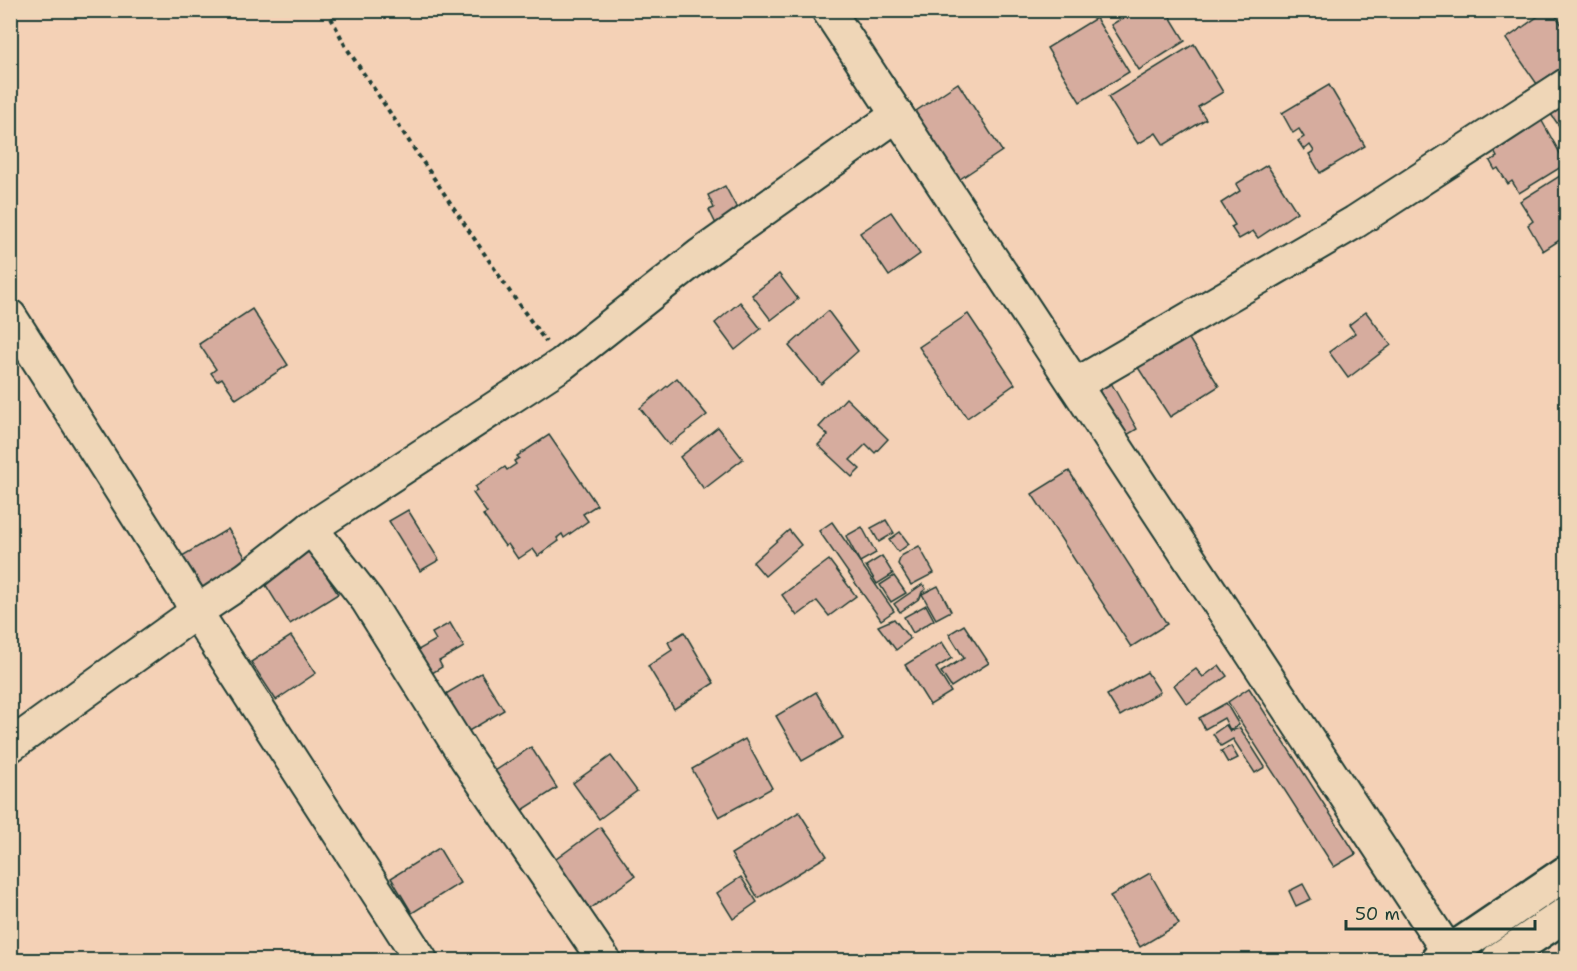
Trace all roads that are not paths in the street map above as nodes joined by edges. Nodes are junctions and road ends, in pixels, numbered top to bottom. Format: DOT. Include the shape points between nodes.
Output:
graph roads {
  1 [pos="828,10"];
  2 [pos="1566,85"];
  3 [pos="897,115"];
  4 [pos="10,316"];
  5 [pos="1075,385"];
  6 [pos="311,528"];
  7 [pos="196,612"];
  8 [pos="10,746"];
  9 [pos="1566,873"];
  10 [pos="1566,914"];
  11 [pos="1444,957"];
  12 [pos="421,960"];
  13 [pos="604,960"];
  14 [pos="1498,960"];
  1 -- 3 [label="street"];
  2 -- 5 [label="street" via="1355,222"];
  3 -- 5 [label="street"];
  3 -- 6 [label="street" via="700,255 562,364"];
  4 -- 7 [label="street"];
  5 -- 11 [label="street"];
  6 -- 7 [label="street"];
  6 -- 13 [label="street" via="367,600 466,758"];
  7 -- 8 [label="street"];
  7 -- 12 [label="street"];
  9 -- 11 [label="highway"];
  10 -- 14 [label="highway"];
}
